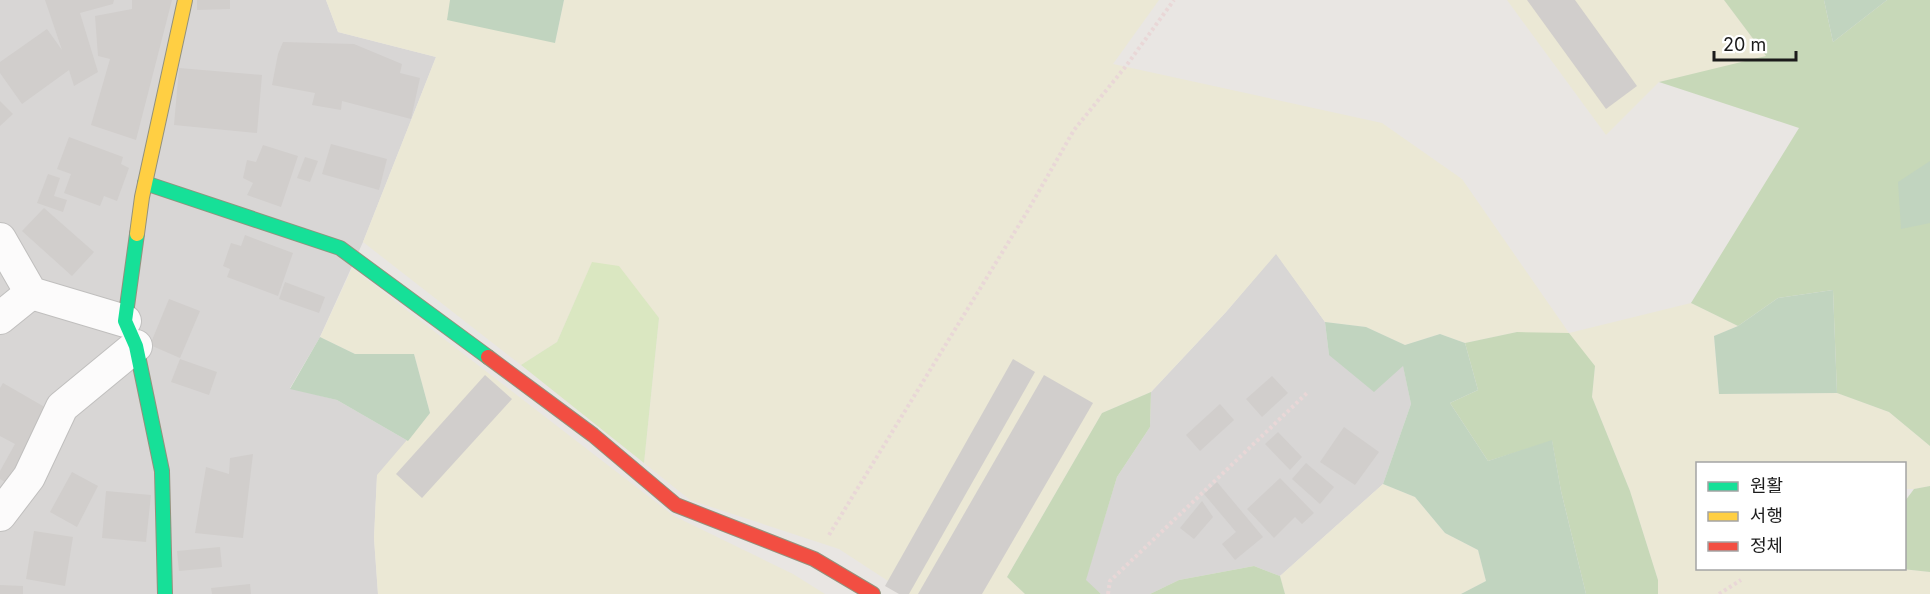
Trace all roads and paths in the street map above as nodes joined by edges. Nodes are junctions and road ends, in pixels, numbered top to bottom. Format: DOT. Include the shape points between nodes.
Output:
graph roads {
  1 [pos="185,0"];
  2 [pos="1174,0"];
  3 [pos="145,183"];
  4 [pos="0,239"];
  5 [pos="31,293"];
  6 [pos="0,318"];
  7 [pos="130,334"];
  8 [pos="1307,393"];
  9 [pos="0,515"];
  10 [pos="814,559"];
  11 [pos="1741,580"];
  12 [pos="165,594"];
  13 [pos="873,594"];
  14 [pos="1108,594"];
  15 [pos="1719,594"];
  1 -- 3 [label="street"];
  2 -- 10 [label="path" via="1074,130"];
  3 -- 7 [label="street"];
  3 -- 10 [label="street" via="340,248 593,435 676,505"];
  4 -- 5 [label="street"];
  5 -- 6 [label="street"];
  5 -- 7 [label="street"];
  7 -- 9 [label="street" via="62,407 29,477"];
  7 -- 12 [label="street" via="162,471"];
  8 -- 14 [label="path" via="1110,581"];
  10 -- 13 [label="street"];
  11 -- 15 [label="path"];
}
